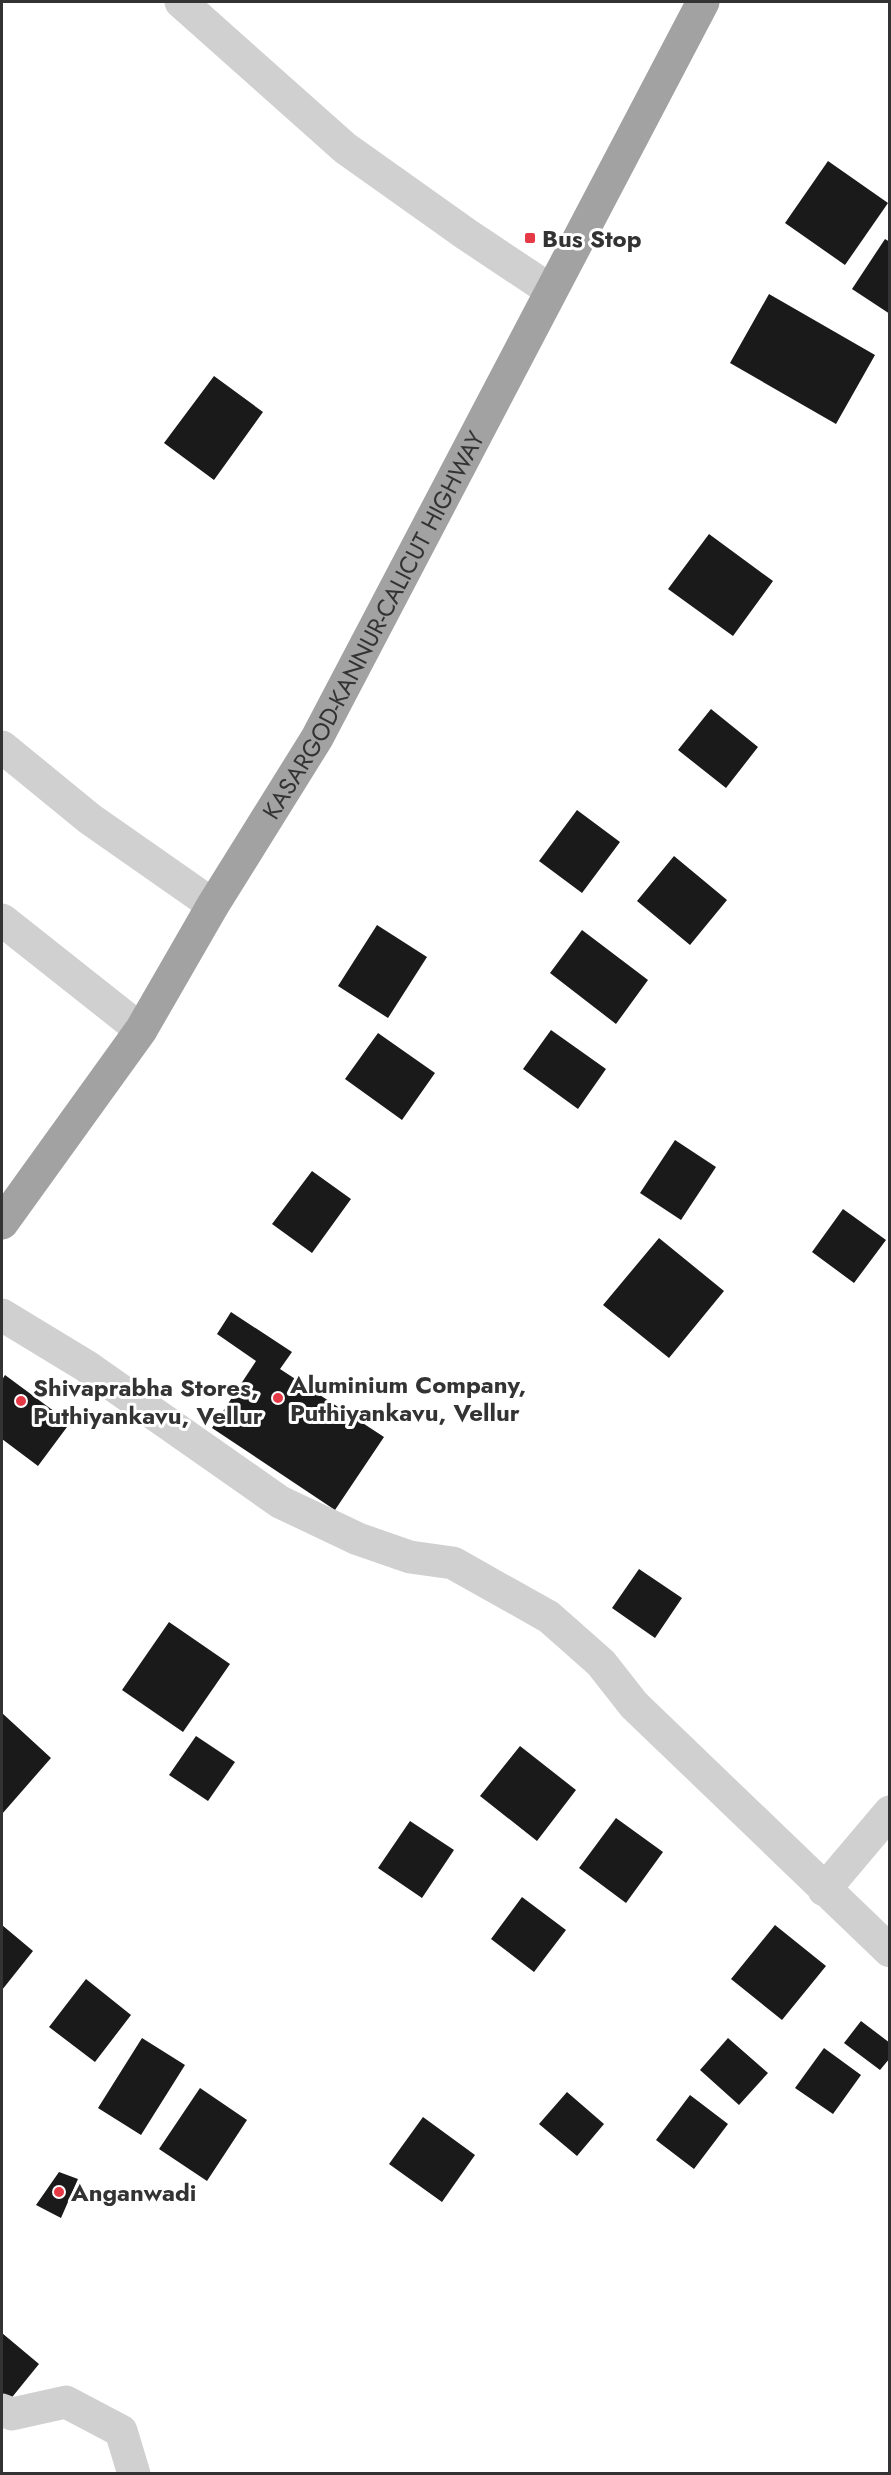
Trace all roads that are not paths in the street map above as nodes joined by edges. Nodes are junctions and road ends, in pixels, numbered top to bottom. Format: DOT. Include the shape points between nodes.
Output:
graph roads {
  1 [pos="180,2"];
  2 [pos="703,2"];
  3 [pos="550,290"];
  4 [pos="2,747"];
  5 [pos="213,905"];
  6 [pos="2,920"];
  7 [pos="141,1030"];
  8 [pos="2,1223"];
  9 [pos="2,1315"];
  10 [pos="890,1812"];
  11 [pos="824,1890"];
  12 [pos="890,1951"];
  13 [pos="2,2410"];
  14 [pos="134,2474"];
  1 -- 3 [label="street" via="345,148"];
  2 -- 3 [label="highway, KASARGOD-KANNUR-CALICUT HIGHWAY"];
  3 -- 5 [label="highway, KASARGOD-KANNUR-CALICUT HIGHWAY" via="317,738"];
  4 -- 5 [label="street" via="90,819"];
  5 -- 7 [label="highway, KASARGOD-KANNUR-CALICUT HIGHWAY"];
  6 -- 7 [label="street"];
  7 -- 8 [label="highway, KASARGOD-KANNUR-CALICUT HIGHWAY"];
  9 -- 11 [label="street" via="86,1366 279,1502 358,1539 410,1557 453,1563 549,1617 600,1663 634,1705"];
  10 -- 11 [label="street"];
  11 -- 12 [label="street"];
  13 -- 14 [label="street" via="12,2414 66,2402 121,2431"];
}
